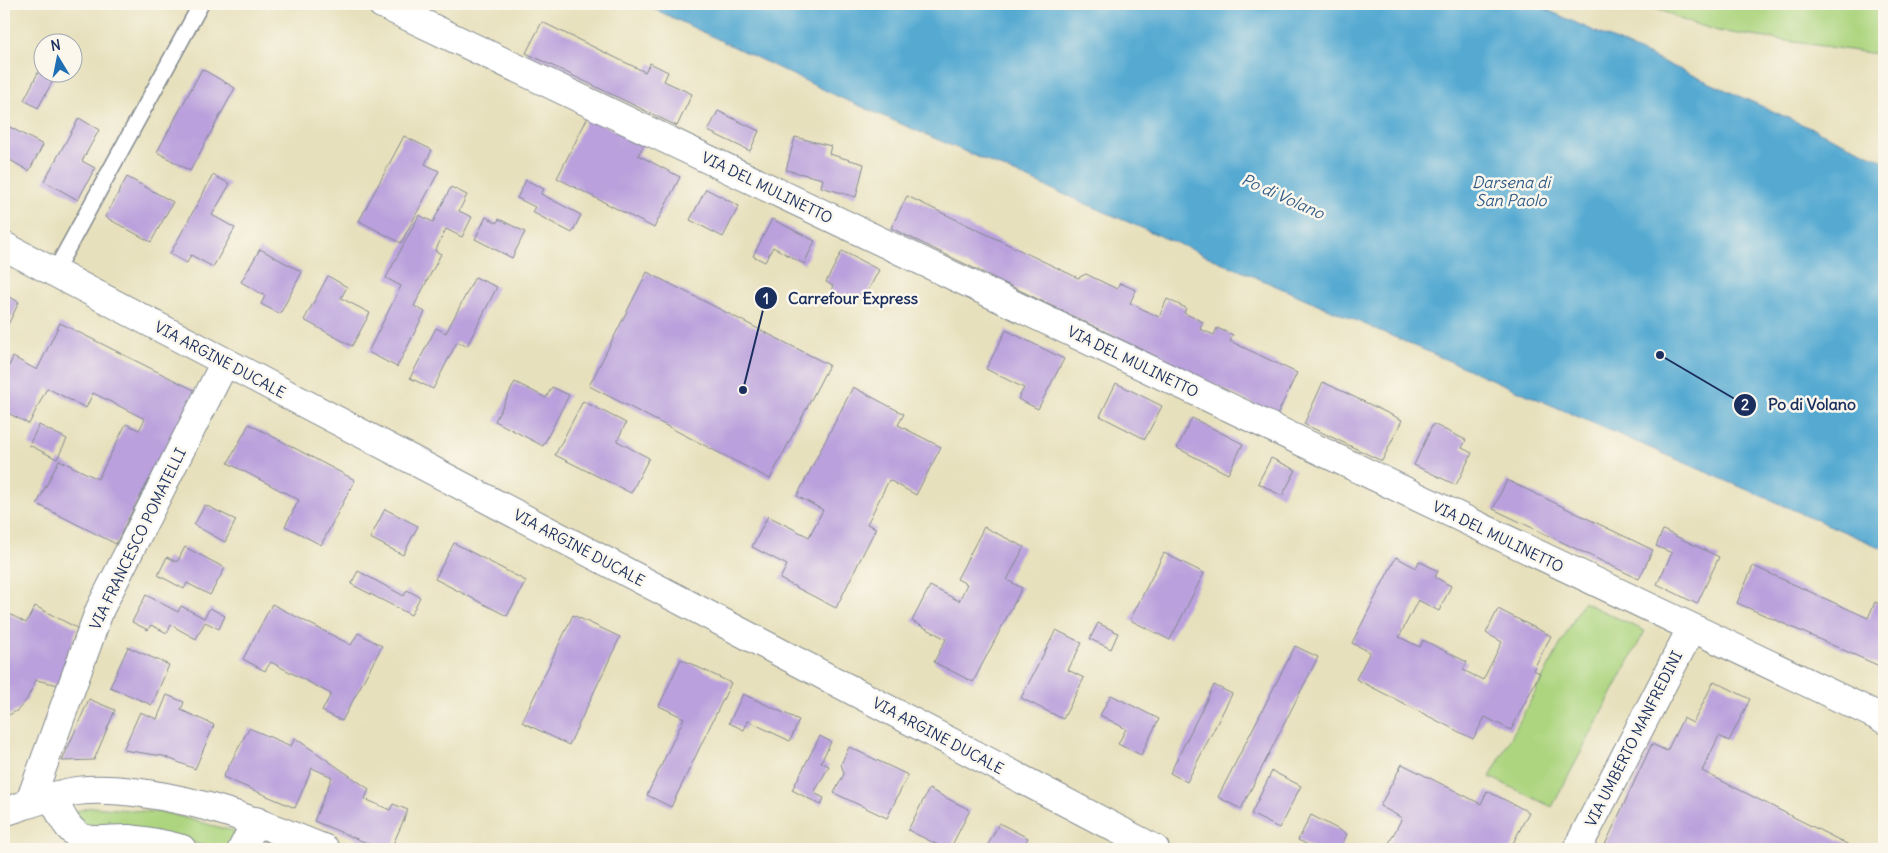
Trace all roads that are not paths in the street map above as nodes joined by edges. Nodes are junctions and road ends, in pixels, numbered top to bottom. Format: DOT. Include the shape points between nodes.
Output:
graph roads {
  1 [pos="201,4"];
  2 [pos="382,4"];
  3 [pos="4,246"];
  4 [pos="54,273"];
  5 [pos="225,362"];
  6 [pos="1691,628"];
  7 [pos="1884,719"];
  8 [pos="41,801"];
  9 [pos="4,812"];
  10 [pos="256,821"];
  11 [pos="182,849"];
  12 [pos="242,849"];
  13 [pos="325,849"];
  14 [pos="1155,849"];
  15 [pos="1577,849"];
  1 -- 4 [label="lane"];
  2 -- 6 [label="street, VIA DEL MULINETTO"];
  3 -- 4 [label="street, VIA ARGINE DUCALE"];
  4 -- 5 [label="street, VIA ARGINE DUCALE"];
  5 -- 8 [label="street, VIA FRANCESCO POMATELLI" via="100,609"];
  5 -- 14 [label="street, VIA ARGINE DUCALE"];
  6 -- 7 [label="street, VIA DEL MULINETTO"];
  6 -- 15 [label="street, VIA UMBERTO MANFREDINI"];
  8 -- 9 [label="street"];
  8 -- 10 [label="street" via="84,790 125,791 209,806"];
  8 -- 11 [label="street" via="80,838 141,840"];
  10 -- 12 [label="street"];
  10 -- 13 [label="street"];
}
